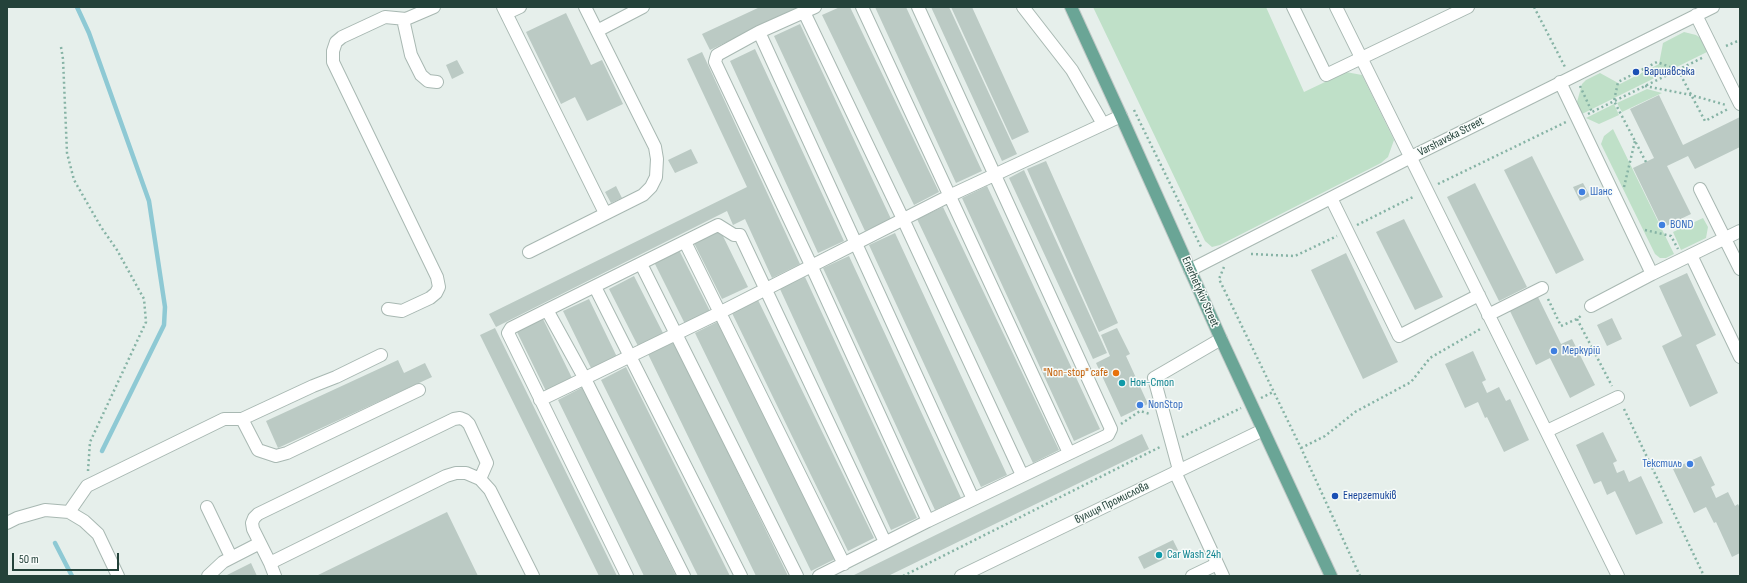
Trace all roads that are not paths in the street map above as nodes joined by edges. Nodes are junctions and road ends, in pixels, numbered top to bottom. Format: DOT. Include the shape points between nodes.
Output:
graph roads {
  1 [pos="434,7"];
  2 [pos="520,7"];
  3 [pos="586,7"];
  4 [pos="643,7"];
  5 [pos="862,7"];
  6 [pos="918,7"];
  7 [pos="1023,7"];
  8 [pos="1071,7"];
  9 [pos="1293,7"];
  10 [pos="1336,7"];
  11 [pos="1468,7"];
  12 [pos="1713,7"];
  13 [pos="809,9"];
  14 [pos="505,10"];
  15 [pos="1696,15"];
  16 [pos="403,19"];
  17 [pos="597,31"];
  18 [pos="759,32"];
  19 [pos="1362,58"];
  20 [pos="438,82"];
  21 [pos="1560,82"];
  22 [pos="1740,104"];
  23 [pos="1121,116"];
  24 [pos="1103,124"];
  25 [pos="1411,157"];
  26 [pos="995,175"];
  27 [pos="1700,189"];
  28 [pos="949,196"];
  29 [pos="1331,198"];
  30 [pos="605,214"];
  31 [pos="903,219"];
  32 [pos="1740,231"];
  33 [pos="1724,238"];
  34 [pos="685,242"];
  35 [pos="856,243"];
  36 [pos="529,252"];
  37 [pos="1687,257"];
  38 [pos="641,264"];
  39 [pos="811,265"];
  40 [pos="1740,268"];
  41 [pos="1190,270"];
  42 [pos="1652,274"];
  43 [pos="595,286"];
  44 [pos="1542,288"];
  45 [pos="766,289"];
  46 [pos="1479,295"];
  47 [pos="1591,306"];
  48 [pos="388,309"];
  49 [pos="547,310"];
  50 [pos="719,313"];
  51 [pos="1488,315"];
  52 [pos="676,334"];
  53 [pos="1221,339"];
  54 [pos="382,355"];
  55 [pos="630,357"];
  56 [pos="1740,357"];
  57 [pos="585,379"];
  58 [pos="419,390"];
  59 [pos="1618,397"];
  60 [pos="540,400"];
  61 [pos="242,419"];
  62 [pos="1263,430"];
  63 [pos="1547,431"];
  64 [pos="1069,453"];
  65 [pos="1177,471"];
  66 [pos="1022,475"];
  67 [pos="480,479"];
  68 [pos="973,499"];
  69 [pos="207,507"];
  70 [pos="69,512"];
  71 [pos="928,521"];
  72 [pos="7,523"];
  73 [pos="885,542"];
  74 [pos="260,543"];
  75 [pos="232,557"];
  76 [pos="270,563"];
  77 [pos="844,564"];
  78 [pos="1217,564"];
  79 [pos="118,576"];
  80 [pos="208,576"];
  81 [pos="275,576"];
  82 [pos="533,576"];
  83 [pos="627,576"];
  84 [pos="684,576"];
  85 [pos="742,576"];
  86 [pos="797,576"];
  87 [pos="819,576"];
  88 [pos="961,576"];
  89 [pos="1192,576"];
  90 [pos="1223,576"];
  91 [pos="1331,576"];
  92 [pos="1618,576"];
  1 -- 16 [label="street"];
  2 -- 14 [label="street"];
  3 -- 17 [label="street"];
  4 -- 17 [label="street"];
  5 -- 28 [label="street"];
  6 -- 26 [label="street"];
  7 -- 24 [label="street" via="1072,70"];
  8 -- 23 [label="main road, Enerhetykiv Street"];
  9 -- 19 [label="street" via="1326,75"];
  10 -- 19 [label="street"];
  11 -- 19 [label="street"];
  12 -- 15 [label="street, Varshavska Street"];
  13 -- 18 [label="street"];
  13 -- 31 [label="street"];
  14 -- 30 [label="street"];
  15 -- 21 [label="street, Varshavska Street"];
  15 -- 22 [label="street"];
  16 -- 20 [label="street" via="411,55 421,75 428,81"];
  16 -- 48 [label="street" via="385,17 342,37 336,42 333,51 333,62 437,277 439,287 430,298 402,311"];
  17 -- 30 [label="street" via="655,148 657,159 656,177 647,192"];
  18 -- 35 [label="street"];
  18 -- 39 [label="street" via="717,54 715,62"];
  19 -- 25 [label="street"];
  21 -- 25 [label="street, Varshavska Street"];
  21 -- 42 [label="street" via="1588,148"];
  23 -- 24 [label="street"];
  23 -- 41 [label="main road, Enerhetykiv Street"];
  24 -- 26 [label="street"];
  25 -- 29 [label="street, Varshavska Street"];
  25 -- 46 [label="street"];
  26 -- 28 [label="street"];
  26 -- 64 [label="street" via="1110,426 1110,433"];
  27 -- 33 [label="street"];
  28 -- 31 [label="street"];
  28 -- 64 [label="street"];
  29 -- 41 [label="street, Varshavska Street"];
  29 -- 46 [label="street" via="1399,336"];
  30 -- 36 [label="street"];
  31 -- 35 [label="street"];
  31 -- 66 [label="street"];
  32 -- 33 [label="street"];
  33 -- 37 [label="street"];
  33 -- 40 [label="street"];
  34 -- 38 [label="street"];
  34 -- 45 [label="street" via="718,225 734,235 740,235"];
  34 -- 50 [label="street"];
  35 -- 39 [label="street"];
  35 -- 68 [label="street"];
  37 -- 42 [label="street"];
  37 -- 56 [label="street"];
  38 -- 43 [label="street"];
  38 -- 52 [label="street"];
  39 -- 45 [label="street"];
  39 -- 71 [label="street"];
  41 -- 53 [label="main road, Enerhetykiv Street"];
  42 -- 47 [label="street"];
  43 -- 49 [label="street"];
  43 -- 55 [label="street"];
  44 -- 51 [label="street"];
  45 -- 50 [label="street"];
  45 -- 73 [label="street"];
  46 -- 51 [label="street"];
  49 -- 57 [label="street"];
  49 -- 60 [label="street" via="511,328 508,333"];
  50 -- 52 [label="street"];
  50 -- 77 [label="street"];
  51 -- 63 [label="street"];
  52 -- 55 [label="street"];
  52 -- 86 [label="street"];
  53 -- 62 [label="main road, Enerhetykiv Street"];
  53 -- 65 [label="street" via="1154,378"];
  54 -- 61 [label="street"];
  55 -- 57 [label="street"];
  55 -- 85 [label="street"];
  57 -- 60 [label="street"];
  57 -- 84 [label="street"];
  58 -- 61 [label="street" via="276,456 258,450"];
  59 -- 63 [label="street"];
  60 -- 83 [label="street"];
  61 -- 70 [label="street" via="224,419 87,486"];
  62 -- 65 [label="street, вулиця Промислова"];
  62 -- 91 [label="main road, Enerhetykiv Street"];
  63 -- 92 [label="street"];
  64 -- 66 [label="street"];
  65 -- 78 [label="street"];
  65 -- 88 [label="street, вулиця Промислова"];
  66 -- 68 [label="street"];
  67 -- 74 [label="street" via="488,463 469,424 460,418 454,419 258,514 252,523"];
  67 -- 76 [label="street" via="466,473 446,476"];
  67 -- 82 [label="street" via="490,490"];
  68 -- 71 [label="street"];
  69 -- 75 [label="street"];
  70 -- 72 [label="street" via="45,510"];
  70 -- 79 [label="street" via="98,534"];
  71 -- 73 [label="street"];
  73 -- 77 [label="street"];
  74 -- 75 [label="street"];
  74 -- 76 [label="street"];
  75 -- 80 [label="street"];
  76 -- 81 [label="street"];
  77 -- 87 [label="street"];
  78 -- 89 [label="street"];
  78 -- 90 [label="street"];
}
